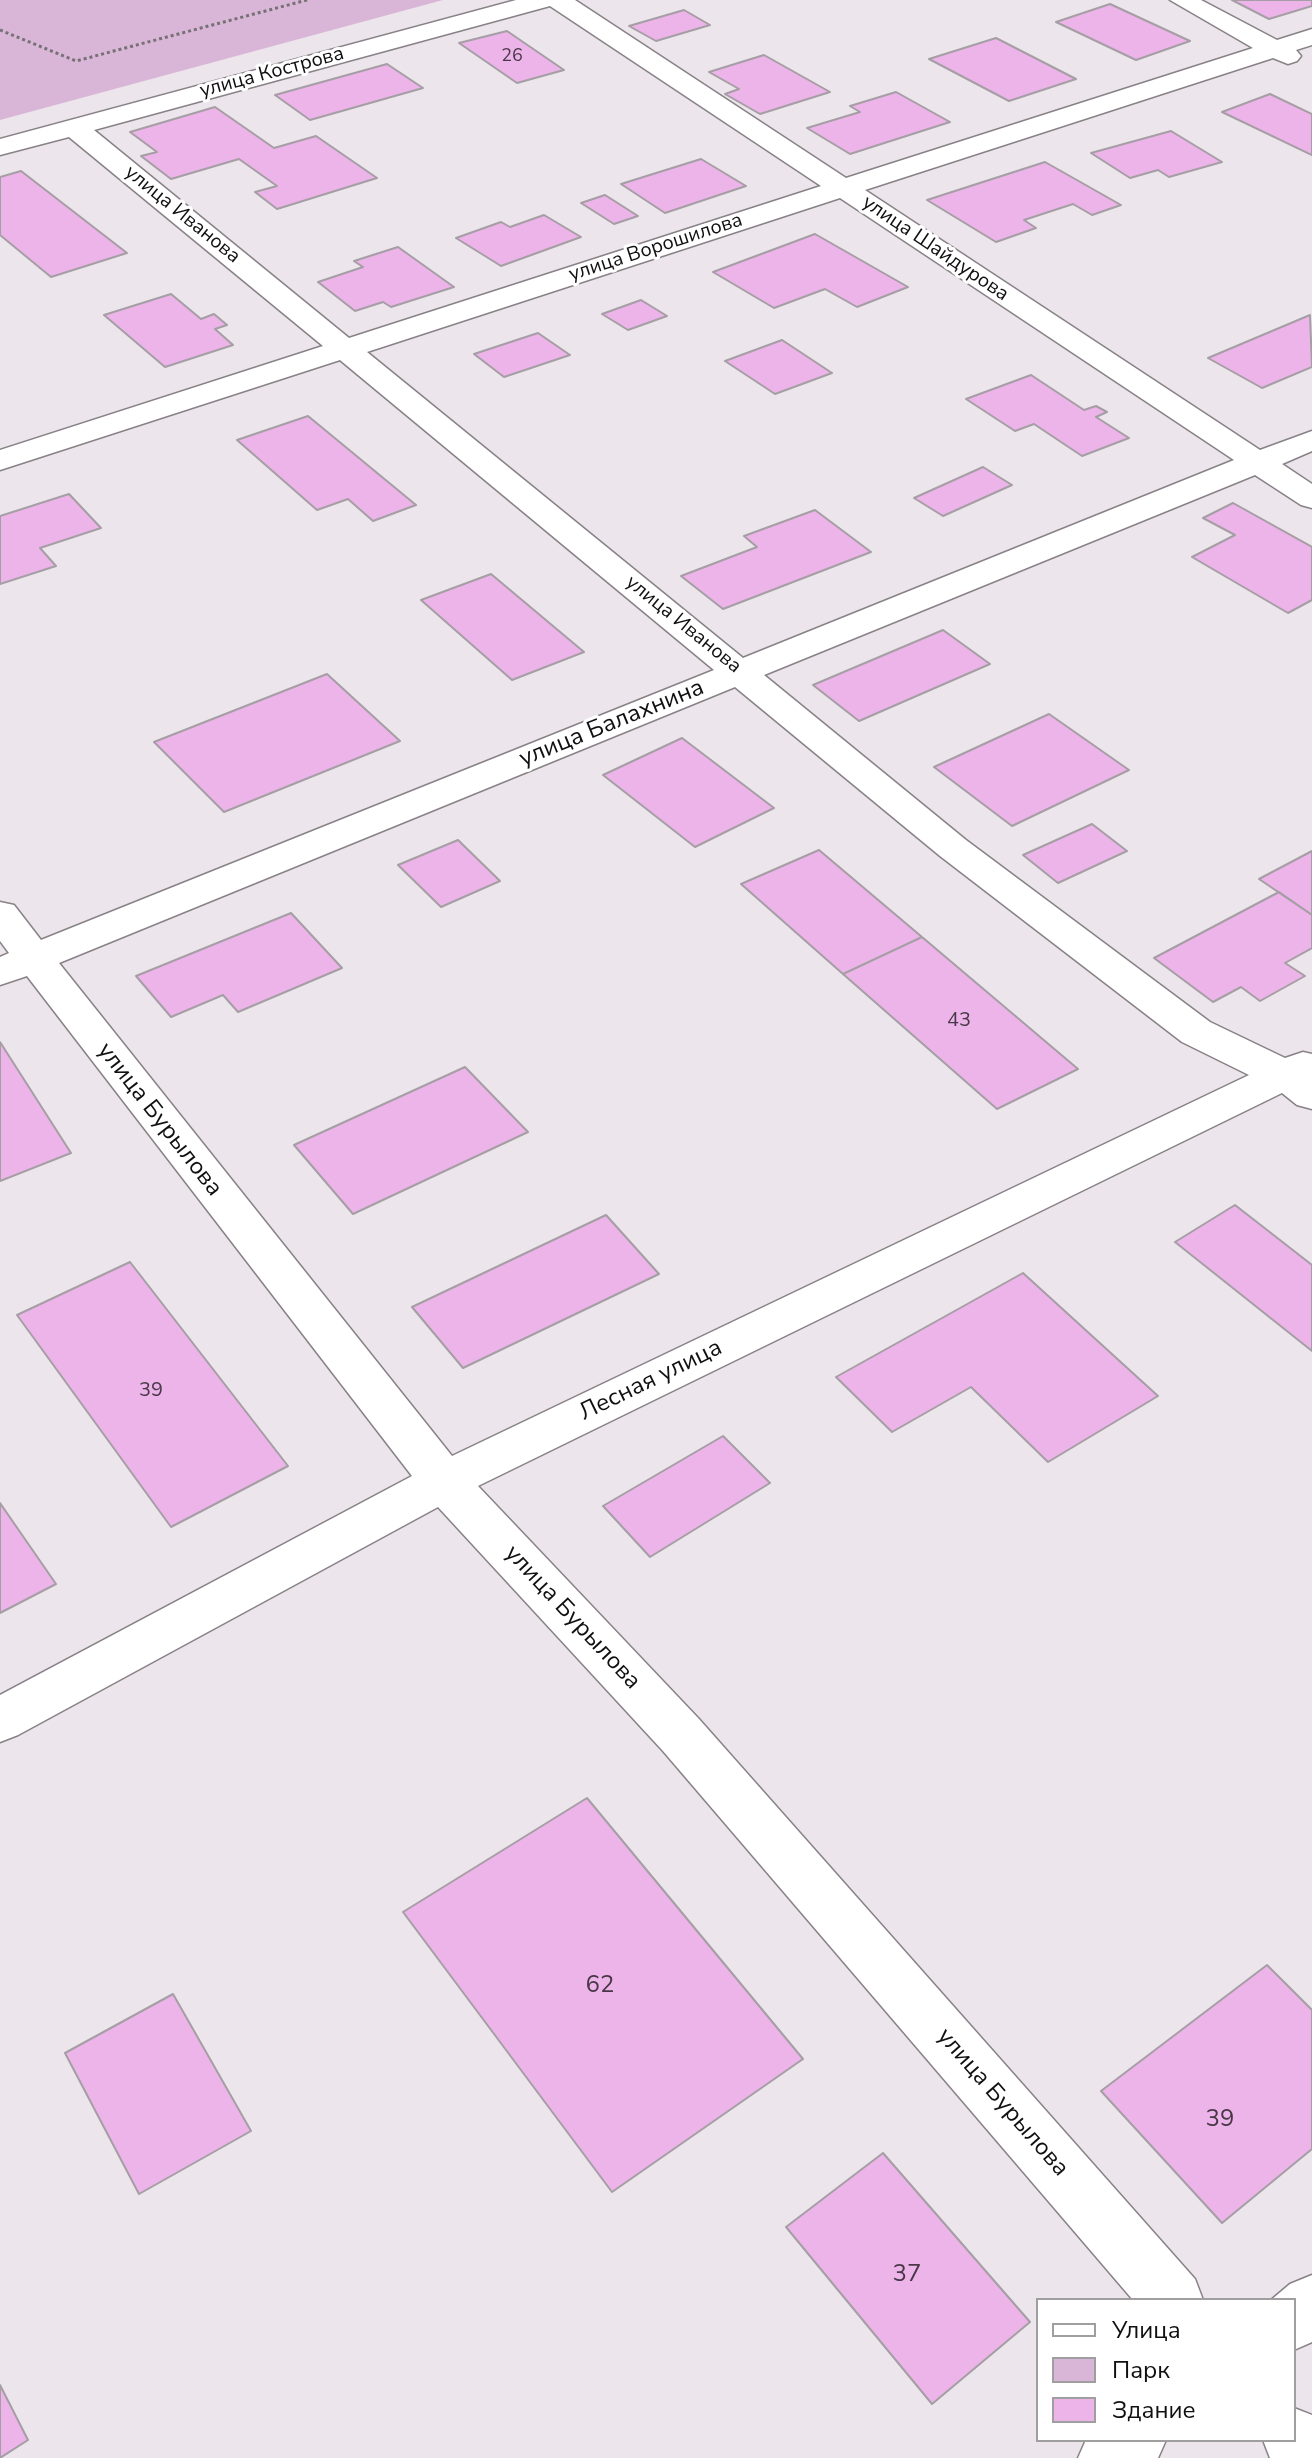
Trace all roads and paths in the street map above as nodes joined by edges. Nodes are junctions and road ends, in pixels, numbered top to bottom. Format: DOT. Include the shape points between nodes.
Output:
graph roads {
  1 [pos="307,0"];
  2 [pos="544,0"];
  3 [pos="558,0"];
  4 [pos="1182,0"];
  5 [pos="0,30"];
  6 [pos="1312,37"];
  7 [pos="1274,49"];
  8 [pos="1312,67"];
  9 [pos="74,127"];
  10 [pos="0,147"];
  11 [pos="843,188"];
  12 [pos="346,348"];
  13 [pos="1312,440"];
  14 [pos="0,460"];
  15 [pos="1255,463"];
  16 [pos="1312,498"];
  17 [pos="740,672"];
  18 [pos="0,914"];
  19 [pos="17,966"];
  20 [pos="1304,1077"];
  21 [pos="444,1481"];
  22 [pos="0,1720"];
  23 [pos="1171,2298"];
  24 [pos="1312,2305"];
  25 [pos="1296,2317"];
  26 [pos="1296,2441"];
  27 [pos="1131,2442"];
  28 [pos="1110,2458"];
  29 [pos="1310,2458"];
  1 -- 5 [label="path" via="76,61"];
  2 -- 9 [label="street, улица Кострова"];
  3 -- 11 [label="street, улица Шайдурова"];
  4 -- 7 [label="street"];
  6 -- 7 [label="street, улица Ворошилова"];
  7 -- 8 [label="street"];
  7 -- 11 [label="street, улица Ворошилова"];
  9 -- 10 [label="street, улица Кострова"];
  9 -- 12 [label="street, улица Иванова"];
  11 -- 12 [label="street, улица Ворошилова"];
  11 -- 15 [label="street, улица Шайдурова"];
  12 -- 14 [label="street, улица Ворошилова"];
  12 -- 17 [label="street, улица Иванова"];
  13 -- 15 [label="street, улица Балахнина"];
  15 -- 16 [label="street, улица Шайдурова"];
  15 -- 17 [label="street, улица Балахнина"];
  17 -- 19 [label="street, улица Балахнина"];
  17 -- 20 [label="street, улица Иванова" via="953,848 1196,1032"];
  18 -- 19 [label="street, улица Бурылова"];
  19 -- 21 [label="street, улица Бурылова"];
  20 -- 21 [label="street, Лесная улица"];
  21 -- 22 [label="street, Лесная улица"];
  21 -- 23 [label="street, улица Бурылова" via="681,1735"];
  24 -- 25 [label="street"];
  26 -- 29 [label="street"];
  27 -- 28 [label="street"];
}
